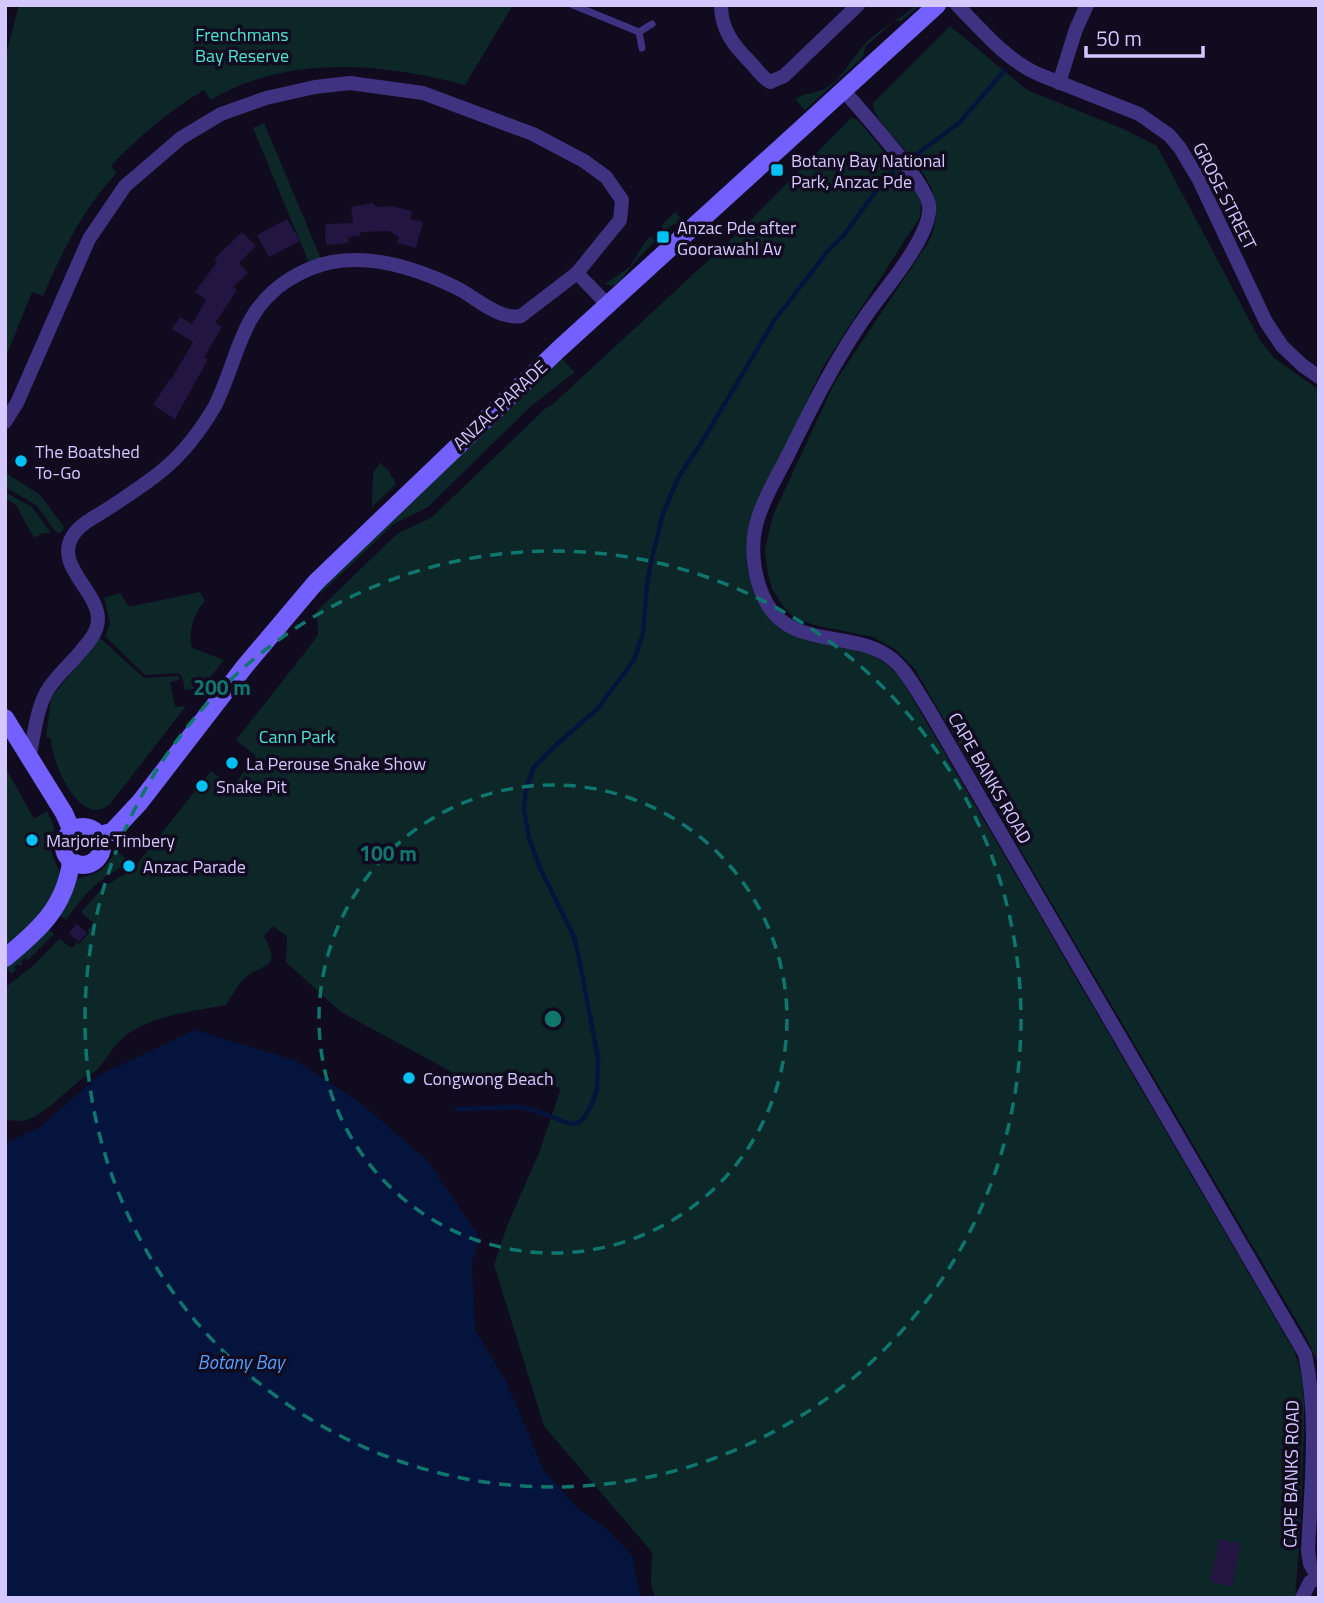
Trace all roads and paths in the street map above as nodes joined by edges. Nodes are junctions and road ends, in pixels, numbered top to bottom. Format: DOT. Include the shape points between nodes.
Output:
graph roads {
  1 [pos="573,5"];
  2 [pos="721,5"];
  3 [pos="858,5"];
  4 [pos="937,5"];
  5 [pos="957,5"];
  6 [pos="1087,5"];
  7 [pos="652,24"];
  8 [pos="639,32"];
  9 [pos="642,48"];
  10 [pos="1059,83"];
  11 [pos="844,91"];
  12 [pos="577,273"];
  13 [pos="608,305"];
  14 [pos="1319,377"];
  15 [pos="5,422"];
  16 [pos="5,718"];
  17 [pos="29,758"];
  18 [pos="72,831"];
  19 [pos="98,835"];
  20 [pos="71,862"];
  21 [pos="5,958"];
  22 [pos="1318,1579"];
  23 [pos="1302,1598"];
  1 -- 8 [label="lane"];
  2 -- 3 [label="street" via="723,26 730,38 759,76 770,82 784,76"];
  4 -- 11 [label="main road, ANZAC PARADE"];
  5 -- 10 [label="street, GROSE STREET" via="1014,60"];
  6 -- 10 [label="street"];
  7 -- 8 [label="lane"];
  8 -- 9 [label="lane"];
  10 -- 14 [label="street, GROSE STREET" via="1139,114 1169,135 1199,180 1266,322 1282,346"];
  11 -- 13 [label="main road, ANZAC PARADE"];
  11 -- 22 [label="street, CAPE BANKS ROAD" via="924,191 930,214 923,235 825,380 778,474 756,523 756,576 765,601 787,626 874,648 902,670 1305,1354 1313,1420 1308,1551"];
  12 -- 13 [label="street"];
  12 -- 15 [label="street" via="620,220 622,200 606,177 584,160 533,134 423,93 350,83 266,98 221,114 181,138 125,186 89,239"];
  12 -- 17 [label="street" via="527,314 514,317 425,274 366,261 341,260 310,268 267,296 249,320 214,407 190,442 159,475 72,536 68,554 97,611 97,629 47,690"];
  13 -- 19 [label="main road, ANZAC PARADE" via="317,582 135,807 112,832"];
  16 -- 17 [label="main road"];
  17 -- 18 [label="main road"];
  18 -- 19 [label="main road" via="85,828"];
  18 -- 20 [label="main road" via="64,846"];
  19 -- 20 [label="main road" via="102,846 96,860 86,865"];
  20 -- 21 [label="main road" via="60,901"];
  22 -- 23 [label="street" via="1310,1582"];
}
